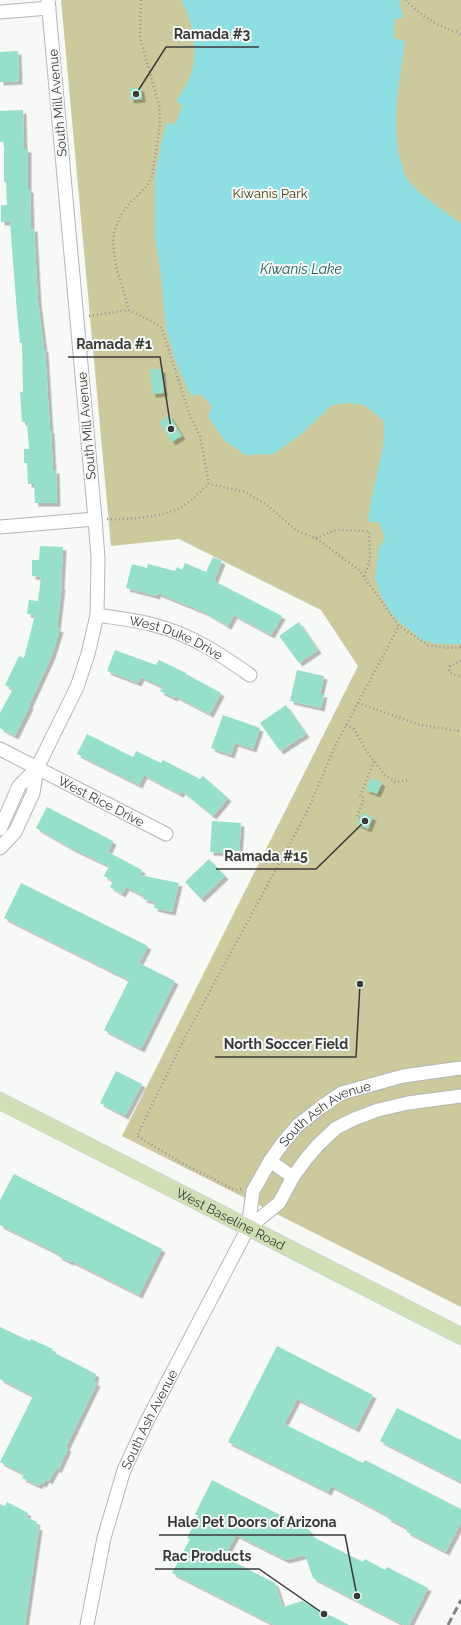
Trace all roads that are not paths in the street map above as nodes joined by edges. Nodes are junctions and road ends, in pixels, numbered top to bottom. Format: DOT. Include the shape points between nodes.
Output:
graph roads {
  1 [pos="48,4"];
  2 [pos="0,12"];
  3 [pos="95,519"];
  4 [pos="0,527"];
  5 [pos="97,615"];
  6 [pos="250,675"];
  7 [pos="0,749"];
  8 [pos="37,768"];
  9 [pos="0,829"];
  10 [pos="166,834"];
  11 [pos="0,848"];
  12 [pos="461,1068"];
  13 [pos="461,1096"];
  14 [pos="0,1101"];
  15 [pos="270,1161"];
  16 [pos="294,1177"];
  17 [pos="248,1228"];
  18 [pos="461,1336"];
  19 [pos="87,1625"];
  1 -- 2 [label="street"];
  1 -- 3 [label="street, South Mill Avenue"];
  3 -- 4 [label="street"];
  3 -- 5 [label="street, South Mill Avenue" via="98,558"];
  5 -- 6 [label="street, West Duke Drive" via="155,625 194,639"];
  5 -- 8 [label="street, South Mill Avenue" via="77,686"];
  7 -- 8 [label="street, West Rice Drive"];
  8 -- 9 [label="street, South Mill Avenue" via="19,786"];
  8 -- 10 [label="street, West Rice Drive"];
  8 -- 11 [label="street, South Mill Avenue" via="33,793 15,832"];
  12 -- 15 [label="street, South Ash Avenue" via="403,1076 342,1093 298,1125"];
  13 -- 16 [label="street, South Ash Avenue" via="393,1106 354,1118 336,1128 318,1145"];
  14 -- 17 [label="main road, West Baseline Road"];
  15 -- 16 [label="street"];
  15 -- 17 [label="street, South Ash Avenue" via="253,1191"];
  16 -- 17 [label="street, South Ash Avenue" via="279,1203"];
  17 -- 18 [label="main road, West Baseline Road"];
  17 -- 19 [label="street, South Ash Avenue" via="124,1470 104,1538"];
}
